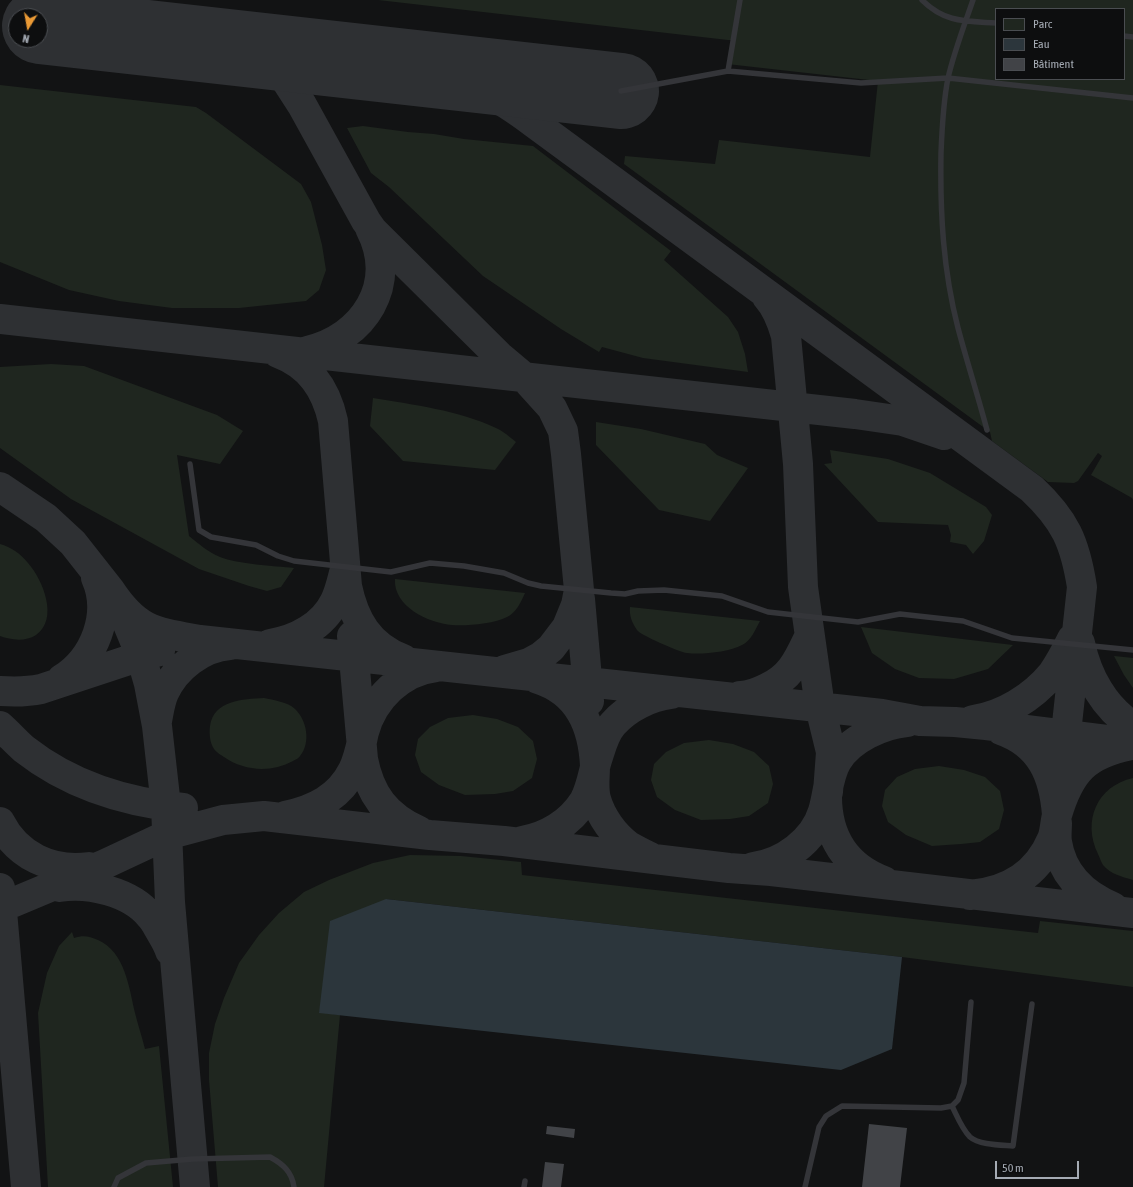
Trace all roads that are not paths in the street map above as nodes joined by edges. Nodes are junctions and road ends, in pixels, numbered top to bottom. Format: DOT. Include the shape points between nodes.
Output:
graph roads {
  1 [pos="740,0"];
  2 [pos="922,0"];
  3 [pos="973,0"];
  4 [pos="966,21"];
  5 [pos="995,23"];
  6 [pos="728,71"];
  7 [pos="948,78"];
  8 [pos="622,91"];
  9 [pos="1133,98"];
  10 [pos="987,430"];
  11 [pos="190,464"];
  12 [pos="1133,650"];
  13 [pos="970,1002"];
  14 [pos="1032,1004"];
  15 [pos="952,1106"];
  16 [pos="114,1187"];
  17 [pos="294,1187"];
  18 [pos="805,1187"];
  1 -- 6 [label="lane"];
  2 -- 4 [label="lane" via="948,18"];
  3 -- 4 [label="lane"];
  4 -- 5 [label="lane"];
  4 -- 7 [label="lane"];
  6 -- 7 [label="lane" via="861,83"];
  6 -- 8 [label="lane"];
  7 -- 9 [label="lane"];
  7 -- 10 [label="lane" via="942,120 941,229 946,271 958,327"];
  11 -- 12 [label="lane" via="199,530 211,537 256,545 294,561 391,572 430,563 464,566 504,573 541,586 611,594 664,590 722,596 768,612 858,622 900,614 963,621 1012,638"];
  13 -- 15 [label="lane" via="964,1083 958,1100"];
  14 -- 15 [label="lane" via="1013,1146 984,1143 970,1137"];
  15 -- 18 [label="lane" via="842,1106 826,1116 819,1127"];
  16 -- 17 [label="lane" via="118,1178 146,1163 270,1157 290,1172"];
}
